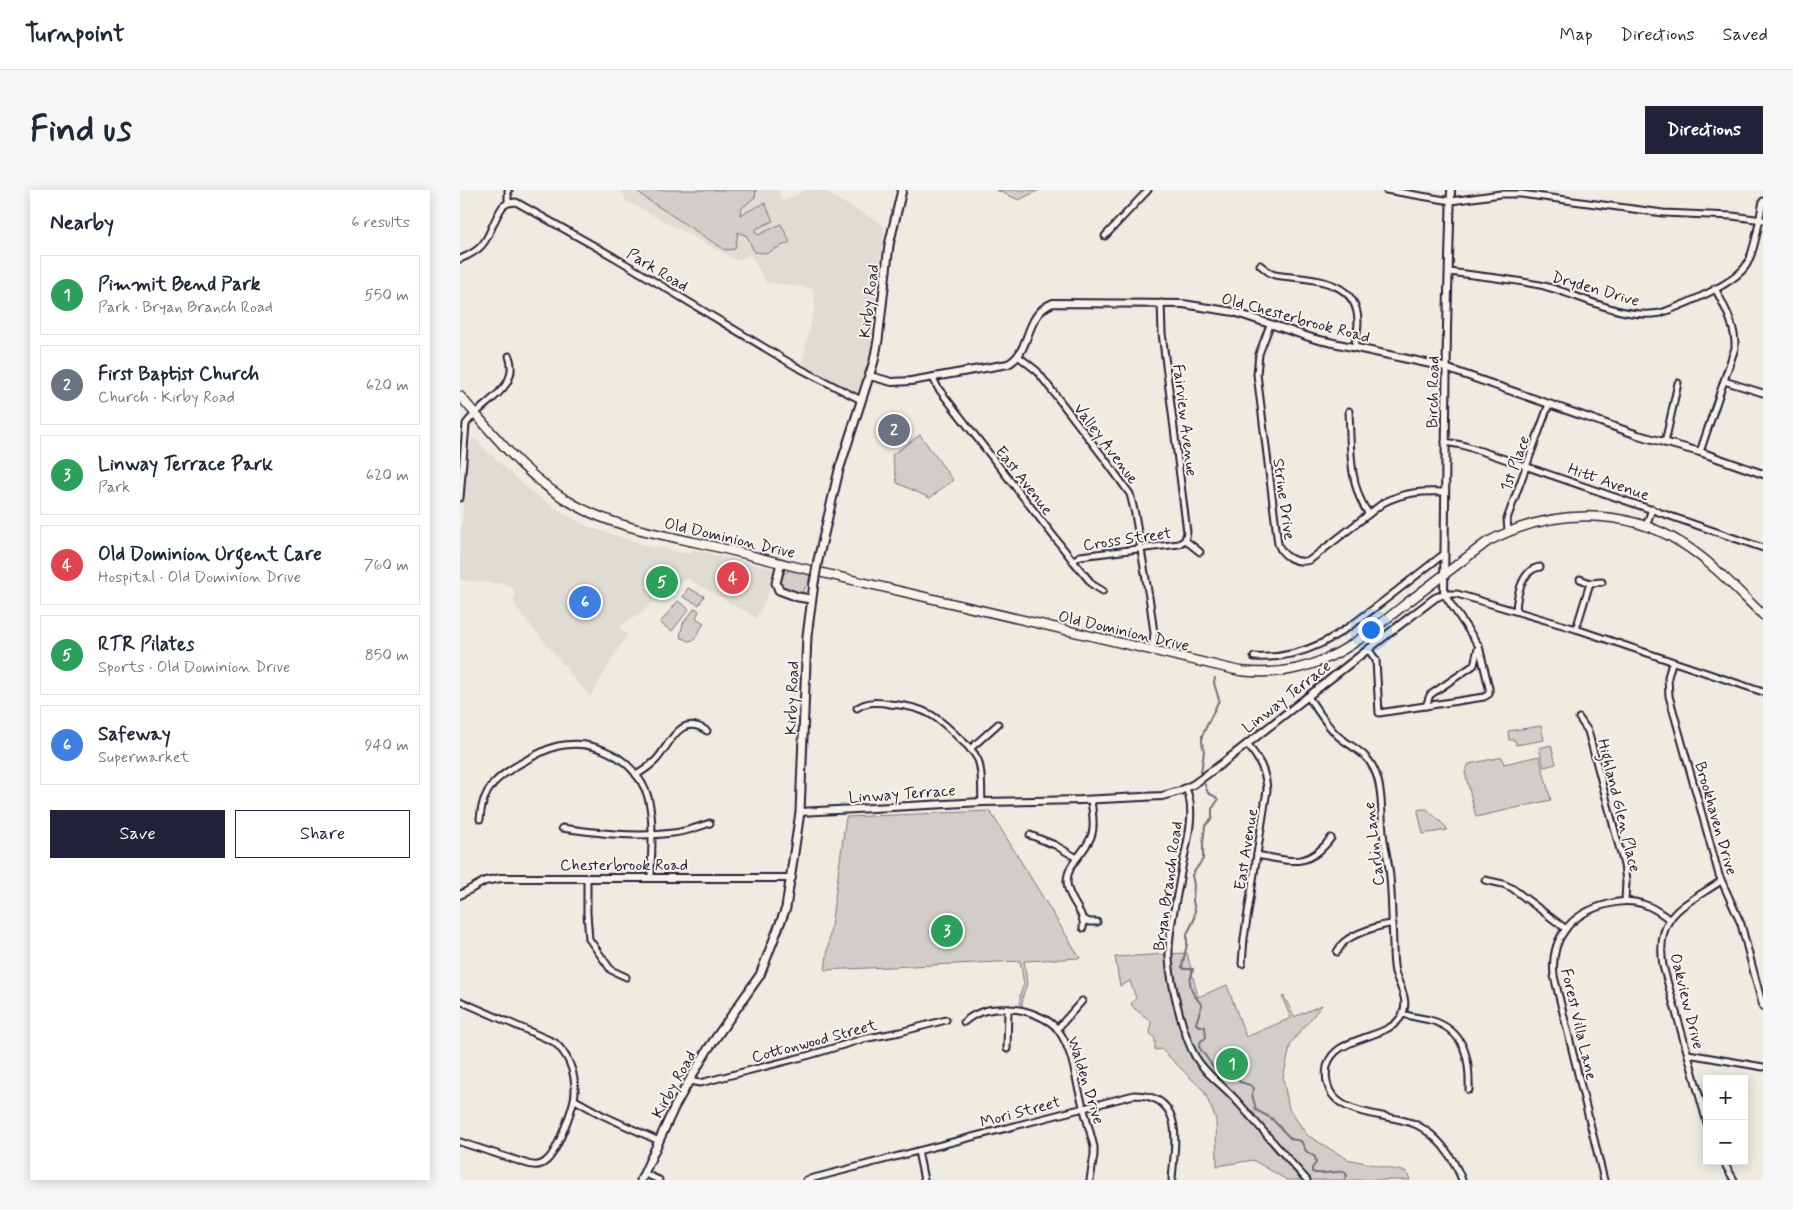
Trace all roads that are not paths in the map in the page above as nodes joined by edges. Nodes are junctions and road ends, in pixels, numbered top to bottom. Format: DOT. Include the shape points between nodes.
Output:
graph roads {
  1 [pos="508,190"];
  2 [pos="902,190"];
  3 [pos="1148,190"];
  4 [pos="1386,190"];
  5 [pos="1451,190"];
  6 [pos="1451,201"];
  7 [pos="1763,201"];
  8 [pos="508,203"];
  9 [pos="1761,220"];
  10 [pos="1105,236"];
  11 [pos="460,259"];
  12 [pos="1260,266"];
  13 [pos="1449,272"];
  14 [pos="1715,288"];
  15 [pos="1160,303"];
  16 [pos="1270,325"];
  17 [pos="1354,348"];
  18 [pos="508,356"];
  19 [pos="1018,356"];
  20 [pos="1447,368"];
  21 [pos="870,376"];
  22 [pos="933,378"];
  23 [pos="1724,381"];
  24 [pos="1678,383"];
  25 [pos="1763,393"];
  26 [pos="460,396"];
  27 [pos="861,400"];
  28 [pos="1550,404"];
  29 [pos="1349,411"];
  30 [pos="476,414"];
  31 [pos="1446,442"];
  32 [pos="1665,443"];
  33 [pos="1700,452"];
  34 [pos="1526,466"];
  35 [pos="461,470"];
  36 [pos="1763,474"];
  37 [pos="1445,492"];
  38 [pos="460,498"];
  39 [pos="1652,509"];
  40 [pos="1369,514"];
  41 [pos="1646,526"];
  42 [pos="1508,532"];
  43 [pos="1185,540"];
  44 [pos="1763,548"];
  45 [pos="1141,549"];
  46 [pos="1200,552"];
  47 [pos="1444,554"];
  48 [pos="1073,562"];
  49 [pos="781,563"];
  50 [pos="1540,567"];
  51 [pos="1444,574"];
  52 [pos="1580,579"];
  53 [pos="1602,582"];
  54 [pos="1590,583"];
  55 [pos="1103,591"];
  56 [pos="1444,594"];
  57 [pos="812,599"];
  58 [pos="1516,610"];
  59 [pos="1763,615"];
  60 [pos="1576,629"];
  61 [pos="1479,646"];
  62 [pos="1368,649"];
  63 [pos="1152,651"];
  64 [pos="1254,657"];
  65 [pos="1672,662"];
  66 [pos="1763,684"];
  67 [pos="1762,691"];
  68 [pos="1308,697"];
  69 [pos="1426,706"];
  70 [pos="857,708"];
  71 [pos="1579,718"];
  72 [pos="998,724"];
  73 [pos="708,731"];
  74 [pos="1247,744"];
  75 [pos="970,749"];
  76 [pos="636,775"];
  77 [pos="1186,789"];
  78 [pos="1091,800"];
  79 [pos="982,802"];
  80 [pos="800,812"];
  81 [pos="480,819"];
  82 [pos="710,823"];
  83 [pos="562,828"];
  84 [pos="651,834"];
  85 [pos="1030,835"];
  86 [pos="1331,838"];
  87 [pos="1257,855"];
  88 [pos="1077,858"];
  89 [pos="587,878"];
  90 [pos="652,878"];
  91 [pos="792,878"];
  92 [pos="1485,880"];
  93 [pos="1721,881"];
  94 [pos="460,895"];
  95 [pos="1625,901"];
  96 [pos="1082,918"];
  97 [pos="1669,919"];
  98 [pos="1097,922"];
  99 [pos="1393,924"];
  100 [pos="1083,928"];
  101 [pos="1566,929"];
  102 [pos="1337,952"];
  103 [pos="1242,964"];
  104 [pos="626,977"];
  105 [pos="1761,987"];
  106 [pos="460,1001"];
  107 [pos="1082,1001"];
  108 [pos="1763,1007"];
  109 [pos="1008,1009"];
  110 [pos="1403,1014"];
  111 [pos="946,1020"];
  112 [pos="964,1022"];
  113 [pos="1058,1028"];
  114 [pos="1007,1049"];
  115 [pos="1688,1054"];
  116 [pos="1763,1068"];
  117 [pos="689,1081"];
  118 [pos="1470,1090"];
  119 [pos="575,1100"];
  120 [pos="1084,1108"];
  121 [pos="1706,1120"];
  122 [pos="659,1141"];
  123 [pos="460,1142"];
  124 [pos="918,1151"];
  125 [pos="1725,1165"];
  126 [pos="643,1177"];
  127 [pos="659,1180"];
  128 [pos="806,1180"];
  129 [pos="924,1180"];
  130 [pos="1090,1180"];
  131 [pos="1172,1180"];
  132 [pos="1307,1180"];
  133 [pos="1462,1180"];
  134 [pos="1604,1180"];
  135 [pos="1734,1180"];
  1 -- 8 [label="street"];
  2 -- 21 [label="main road, Kirby Road" via="889,245 878,340"];
  3 -- 10 [label="street"];
  4 -- 6 [label="street"];
  5 -- 6 [label="street, Birch Road"];
  6 -- 9 [label="street" via="1521,194 1663,213"];
  6 -- 13 [label="street, Birch Road"];
  7 -- 9 [label="street, Dryden Drive"];
  8 -- 11 [label="street" via="499,212 481,247"];
  8 -- 27 [label="street, Park Road" via="521,204 614,256 795,366"];
  9 -- 14 [label="street, Dryden Drive" via="1747,263 1738,275"];
  12 -- 17 [label="street" via="1275,275 1328,282 1346,292 1357,312"];
  13 -- 14 [label="street, Dryden Drive" via="1540,285 1642,315 1670,310"];
  13 -- 20 [label="street, Birch Road"];
  14 -- 23 [label="street" via="1732,323 1735,339"];
  15 -- 16 [label="street, Old Chesterbrook Road" via="1217,309"];
  15 -- 19 [label="street, Old Chesterbrook Road" via="1052,303 1036,316"];
  15 -- 43 [label="street, Fairview Avenue" via="1187,532"];
  16 -- 17 [label="street, Old Chesterbrook Road"];
  16 -- 40 [label="street, Strine Drive" via="1259,354 1257,374 1280,550 1293,560 1310,560"];
  17 -- 20 [label="street, Old Chesterbrook Road"];
  18 -- 30 [label="street" via="509,379"];
  19 -- 22 [label="street" via="1004,366"];
  19 -- 45 [label="street, Valley Avenue" via="1037,371 1130,494"];
  20 -- 28 [label="street, Old Chesterbrook Road"];
  20 -- 31 [label="street, Birch Road"];
  21 -- 22 [label="street" via="892,382"];
  21 -- 27 [label="main road, Kirby Road"];
  22 -- 48 [label="street, East Avenue"];
  23 -- 25 [label="street"];
  23 -- 33 [label="street"];
  24 -- 32 [label="street"];
  26 -- 30 [label="main road, Old Dominion Drive"];
  27 -- 57 [label="main road, Kirby Road, bridge" via="839,470"];
  28 -- 32 [label="street, Old Chesterbrook Road"];
  28 -- 34 [label="street, 1st Place"];
  29 -- 40 [label="street" via="1354,482 1360,501"];
  30 -- 35 [label="street" via="466,424"];
  30 -- 49 [label="main road, Old Dominion Drive" via="525,468 576,506 628,528"];
  31 -- 34 [label="street, Hitt Avenue" via="1462,444"];
  31 -- 37 [label="street, Birch Road"];
  32 -- 33 [label="street, Old Chesterbrook Road"];
  33 -- 36 [label="street, Old Chesterbrook Road"];
  34 -- 39 [label="street, Hitt Avenue"];
  34 -- 42 [label="street, 1st Place" via="1507,519"];
  35 -- 38 [label="street"];
  37 -- 40 [label="street, Strine Drive" via="1402,494"];
  37 -- 47 [label="street, Birch Road"];
  39 -- 41 [label="street"];
  39 -- 44 [label="street, Hitt Avenue"];
  41 -- 42 [label="main road, Old Dominion Drive" via="1616,518 1580,516 1538,522"];
  41 -- 59 [label="main road, Old Dominion Drive" via="1698,554"];
  42 -- 51 [label="main road, Old Dominion Drive" via="1487,542"];
  43 -- 45 [label="street, Cross Street" via="1179,544"];
  43 -- 46 [label="street"];
  45 -- 48 [label="street, Cross Street" via="1080,556"];
  45 -- 63 [label="street, Valley Avenue" via="1154,633"];
  47 -- 51 [label="street, Birch Road"];
  47 -- 64 [label="street" via="1330,640 1293,654"];
  48 -- 55 [label="street, East Avenue" via="1093,585"];
  49 -- 57 [label="main road" via="776,587"];
  49 -- 63 [label="main road, Old Dominion Drive"];
  50 -- 58 [label="street" via="1526,576"];
  51 -- 56 [label="street, Birch Road"];
  51 -- 63 [label="main road, Old Dominion Drive" via="1348,648 1306,667 1279,673 1253,673"];
  52 -- 54 [label="street"];
  53 -- 54 [label="street"];
  54 -- 60 [label="street"];
  56 -- 58 [label="street" via="1457,594"];
  56 -- 61 [label="street"];
  56 -- 62 [label="street, Linway Terrace"];
  57 -- 80 [label="main road, Kirby Road" via="807,636"];
  58 -- 60 [label="street"];
  60 -- 65 [label="street"];
  61 -- 69 [label="street" via="1474,665 1430,695"];
  61 -- 69 [label="street" via="1489,694"];
  62 -- 68 [label="street, Linway Terrace"];
  62 -- 69 [label="street" via="1376,660 1379,713"];
  65 -- 67 [label="street"];
  65 -- 93 [label="street, Brookhaven Drive" via="1668,677 1669,696"];
  66 -- 67 [label="street"];
  68 -- 74 [label="street, Linway Terrace"];
  68 -- 99 [label="street, Carlin Lane" via="1332,730 1363,753 1376,772"];
  70 -- 75 [label="street" via="873,702 920,709 944,723"];
  71 -- 95 [label="street, Highland Glen Place" via="1588,731 1624,866"];
  72 -- 75 [label="street"];
  73 -- 76 [label="street" via="699,726 683,728 671,738 655,761"];
  74 -- 77 [label="street, Linway Terrace"];
  74 -- 87 [label="street, East Avenue" via="1262,766 1267,790"];
  75 -- 79 [label="street" via="980,767"];
  76 -- 81 [label="street" via="615,756 596,747 577,744 556,746 499,777 485,796"];
  76 -- 84 [label="street" via="649,803"];
  77 -- 78 [label="street, Linway Terrace" via="1162,796"];
  77 -- 132 [label="street, Bryan Branch Road" via="1190,823 1169,956 1184,1032 1201,1065 1235,1098"];
  78 -- 79 [label="street, Linway Terrace"];
  78 -- 88 [label="street" via="1092,835"];
  79 -- 80 [label="street, Linway Terrace"];
  80 -- 91 [label="main road, Kirby Road"];
  82 -- 84 [label="street" via="679,832"];
  83 -- 84 [label="street" via="611,834"];
  84 -- 90 [label="street"];
  85 -- 88 [label="street"];
  86 -- 87 [label="street" via="1316,855 1303,860"];
  87 -- 103 [label="street, East Avenue"];
  88 -- 96 [label="street" via="1067,881"];
  89 -- 90 [label="street, Chesterbrook Road"];
  89 -- 94 [label="street, Chesterbrook Road" via="493,879"];
  89 -- 104 [label="street" via="589,939 612,970"];
  90 -- 91 [label="street, Chesterbrook Road"];
  91 -- 117 [label="main road, Kirby Road" via="786,908 760,974"];
  92 -- 101 [label="street" via="1512,888"];
  93 -- 97 [label="street"];
  93 -- 105 [label="street, Brookhaven Drive" via="1741,924"];
  95 -- 97 [label="street, Forest Villa Lane" via="1642,904"];
  95 -- 101 [label="street, Forest Villa Lane" via="1592,909"];
  96 -- 98 [label="street"];
  96 -- 100 [label="street"];
  97 -- 115 [label="street, Oakview Drive" via="1662,934 1661,954"];
  99 -- 102 [label="street" via="1381,925 1350,938"];
  99 -- 110 [label="street, Carlin Lane" via="1394,968 1404,995"];
  101 -- 134 [label="street, Forest Villa Lane" via="1556,948 1554,976"];
  105 -- 108 [label="street, Brookhaven Drive"];
  106 -- 119 [label="street" via="547,1038 561,1048 572,1070"];
  107 -- 113 [label="street"];
  109 -- 112 [label="street, Walden Drive" via="984,1010"];
  109 -- 113 [label="street, Walden Drive" via="1032,1013"];
  109 -- 114 [label="street"];
  110 -- 118 [label="street" via="1438,1023 1453,1033 1464,1047 1469,1061"];
  110 -- 133 [label="street" via="1396,1024 1338,1050 1328,1068 1329,1088 1336,1099 1348,1108 1409,1122 1429,1132 1452,1157"];
  111 -- 117 [label="street, Cottonwood Street" via="700,1083"];
  113 -- 120 [label="street, Walden Drive" via="1069,1050"];
  115 -- 116 [label="street"];
  115 -- 121 [label="street, Oakview Drive"];
  117 -- 122 [label="main road, Kirby Road"];
  119 -- 122 [label="street"];
  119 -- 123 [label="street" via="554,1151 542,1164 528,1164"];
  120 -- 124 [label="street, Mori Street"];
  120 -- 130 [label="street, Walden Drive" via="1094,1146"];
  120 -- 131 [label="street, Mori Street" via="1134,1095 1148,1096 1162,1103 1175,1126"];
  122 -- 126 [label="main road, Kirby Road"];
  124 -- 128 [label="street, Mori Street"];
  124 -- 129 [label="street"];
  125 -- 135 [label="street"];
  126 -- 127 [label="street"];
}
